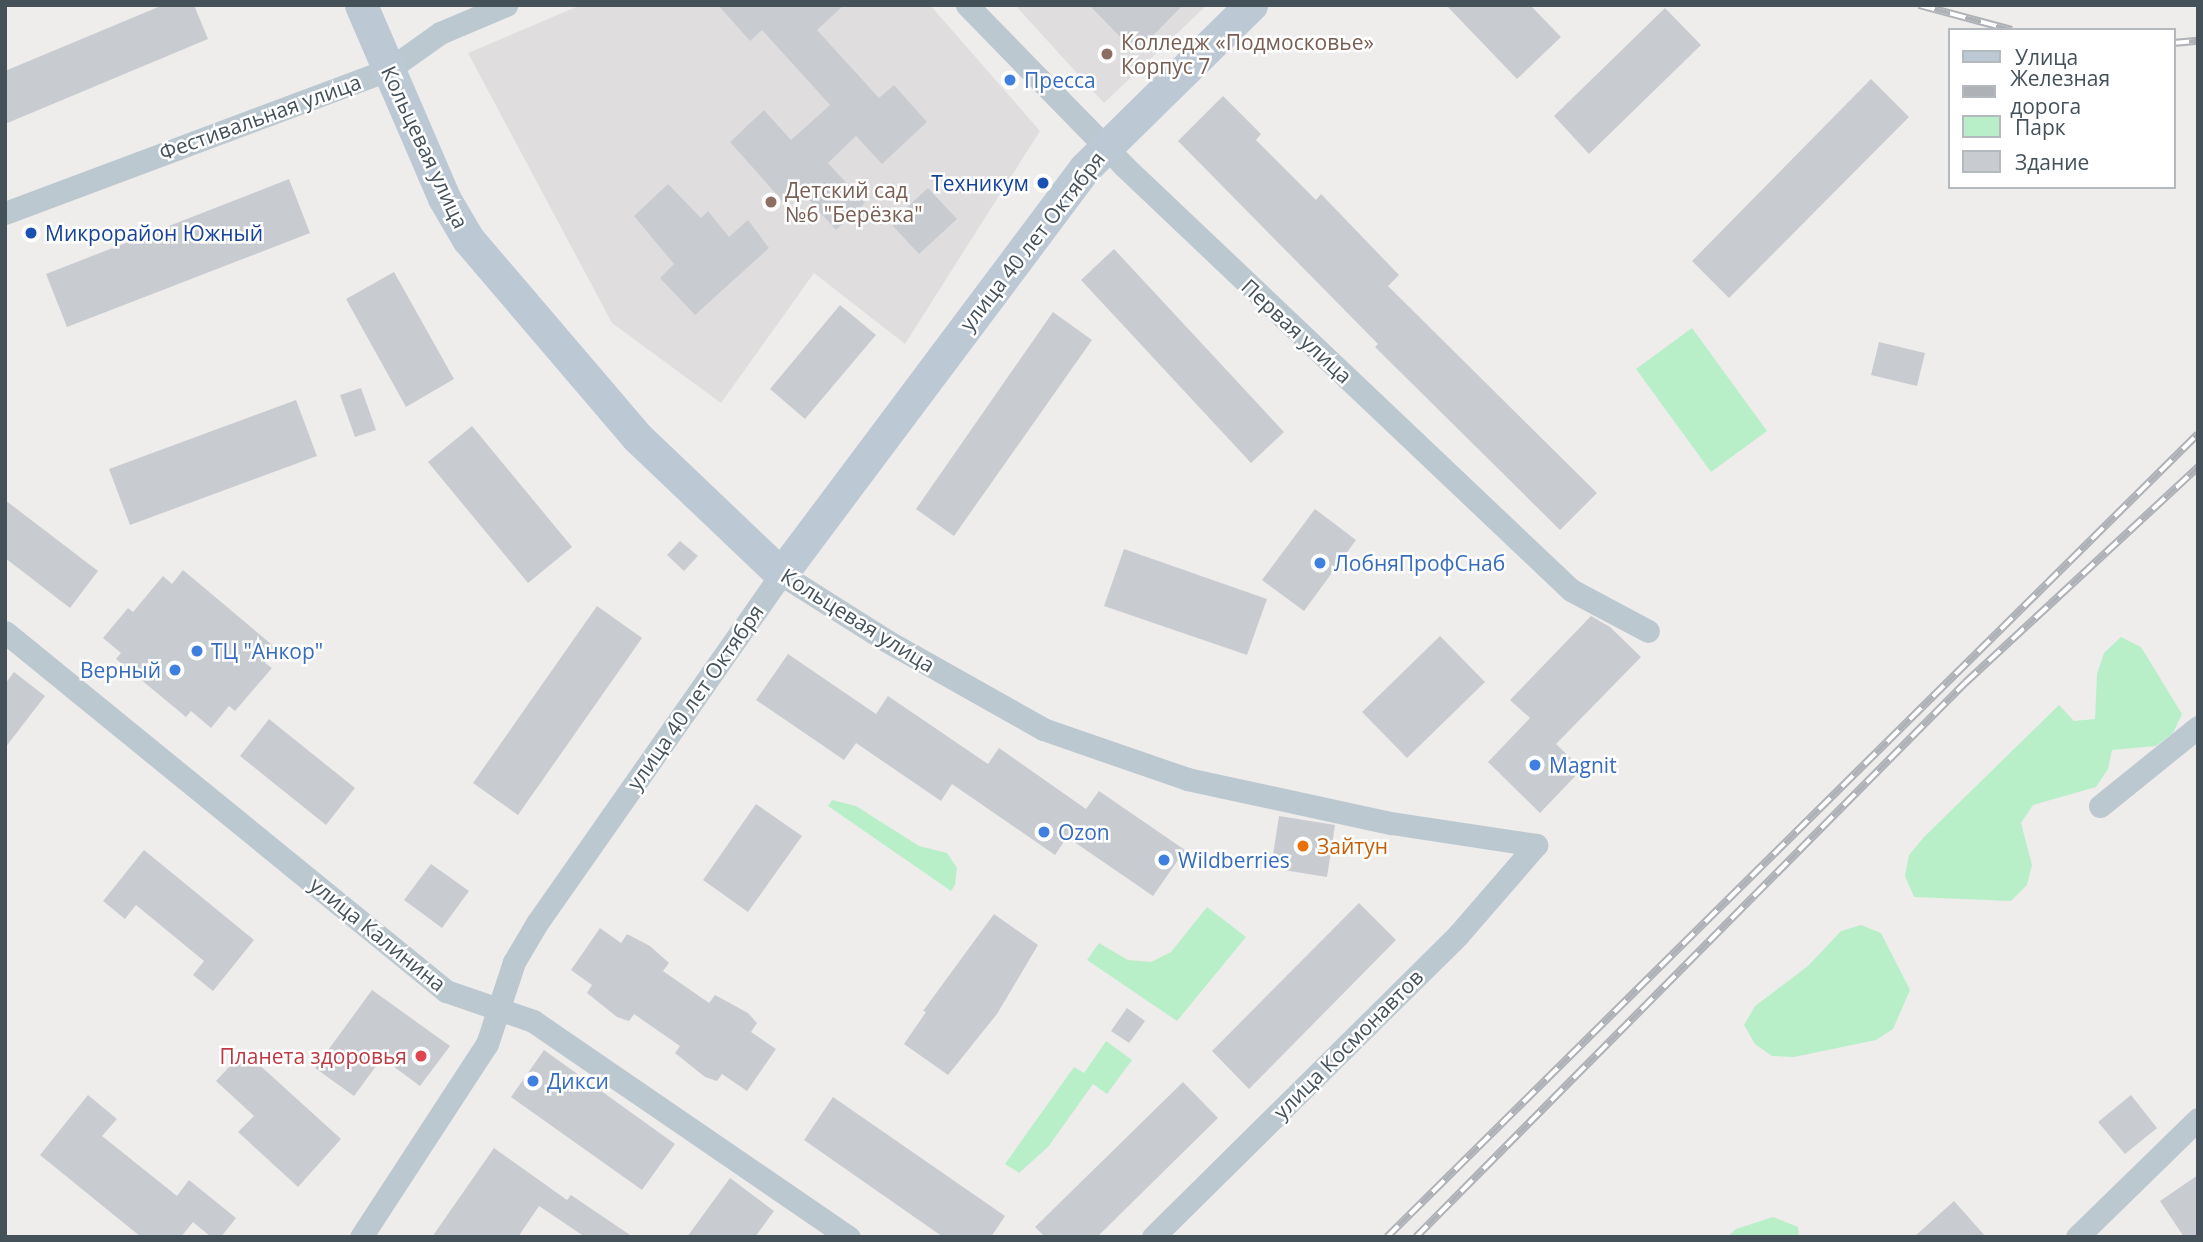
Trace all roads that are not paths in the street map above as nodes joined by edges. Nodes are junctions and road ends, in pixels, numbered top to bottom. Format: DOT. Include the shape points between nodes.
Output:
graph roads {
  1 [pos="361,5"];
  2 [pos="506,5"];
  3 [pos="967,5"];
  4 [pos="1251,5"];
  5 [pos="388,69"];
  6 [pos="1105,147"];
  7 [pos="5,213"];
  8 [pos="781,574"];
  9 [pos="1648,631"];
  10 [pos="5,632"];
  11 [pos="2198,727"];
  12 [pos="2101,806"];
  13 [pos="1536,845"];
  14 [pos="499,1011"];
  15 [pos="2198,1119"];
  16 [pos="361,1237"];
  17 [pos="849,1237"];
  18 [pos="1153,1237"];
  19 [pos="2077,1237"];
  1 -- 5 [label="street, Кольцевая улица"];
  2 -- 5 [label="street, Фестивальная улица" via="440,33"];
  3 -- 6 [label="street, Первая улица"];
  4 -- 6 [label="street, улица 40 лет Октября"];
  5 -- 7 [label="street, Фестивальная улица"];
  5 -- 8 [label="street, Кольцевая улица" via="444,198 468,239 637,437"];
  6 -- 8 [label="street, улица 40 лет Октября"];
  6 -- 9 [label="street, Первая улица" via="1571,590"];
  8 -- 13 [label="street, Кольцевая улица" via="887,641 1043,729 1187,779 1391,823"];
  8 -- 14 [label="street, улица 40 лет Октября" via="537,923 514,962"];
  10 -- 14 [label="street, улица Калинина" via="446,991"];
  11 -- 12 [label="street"];
  13 -- 18 [label="street, улица Космонавтов" via="1460,933"];
  14 -- 16 [label="street, улица 40 лет Октября" via="487,1044"];
  14 -- 17 [label="street, улица Калинина" via="533,1021"];
  15 -- 19 [label="street"];
}
